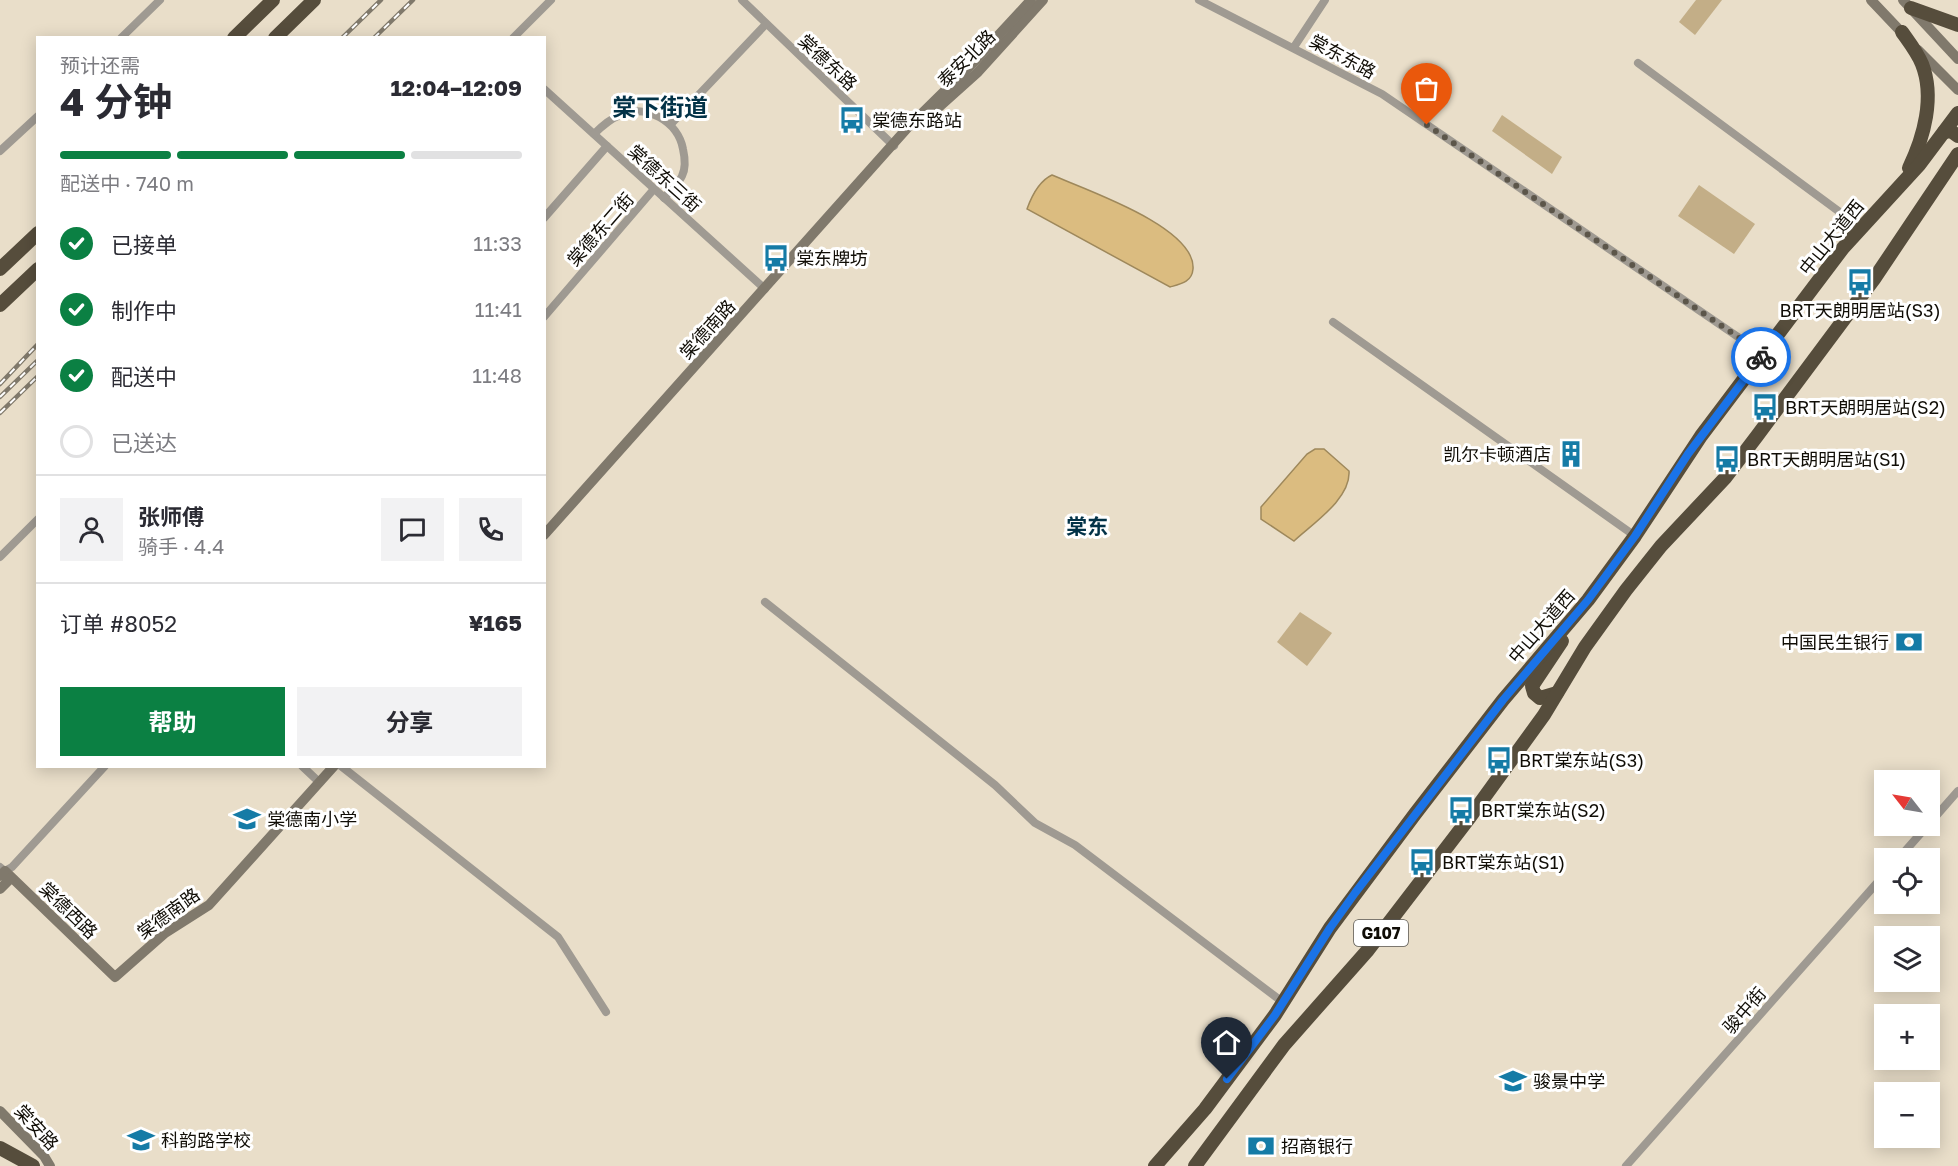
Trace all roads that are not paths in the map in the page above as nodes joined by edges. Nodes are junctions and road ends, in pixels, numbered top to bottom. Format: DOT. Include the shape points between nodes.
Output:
graph roads {
  1 [pos="160,0"];
  2 [pos="273,0"];
  3 [pos="314,0"];
  4 [pos="551,0"];
  5 [pos="742,0"];
  6 [pos="1030,0"];
  7 [pos="1043,0"];
  8 [pos="1199,0"];
  9 [pos="1325,0"];
  10 [pos="1871,0"];
  11 [pos="1907,4"];
  12 [pos="766,24"];
  13 [pos="1958,25"];
  14 [pos="1902,32"];
  15 [pos="123,36"];
  16 [pos="236,36"];
  17 [pos="277,36"];
  18 [pos="515,36"];
  19 [pos="1294,47"];
  20 [pos="1958,59"];
  21 [pos="1638,63"];
  22 [pos="1958,90"];
  23 [pos="546,91"];
  24 [pos="1958,113"];
  25 [pos="36,118"];
  26 [pos="671,124"];
  27 [pos="1944,132"];
  28 [pos="594,134"];
  29 [pos="1958,136"];
  30 [pos="607,146"];
  31 [pos="894,146"];
  32 [pos="0,151"];
  33 [pos="1958,154"];
  34 [pos="1958,171"];
  35 [pos="654,189"];
  36 [pos="1895,191"];
  37 [pos="664,198"];
  38 [pos="1926,199"];
  39 [pos="546,216"];
  40 [pos="1860,227"];
  41 [pos="36,234"];
  42 [pos="1,268"];
  43 [pos="36,271"];
  44 [pos="765,289"];
  45 [pos="15,291"];
  46 [pos="0,304"];
  47 [pos="0,310"];
  48 [pos="546,314"];
  49 [pos="1333,322"];
  50 [pos="1763,354"];
  51 [pos="36,523"];
  52 [pos="546,533"];
  53 [pos="1635,536"];
  54 [pos="0,557"];
  55 [pos="765,602"];
  56 [pos="1573,621"];
  57 [pos="1557,693"];
  58 [pos="103,768"];
  59 [pos="304,768"];
  60 [pos="332,768"];
  61 [pos="344,768"];
  62 [pos="320,782"];
  63 [pos="1958,791"];
  64 [pos="1940,811"];
  65 [pos="1918,836"];
  66 [pos="1908,848"];
  67 [pos="5,872"];
  68 [pos="1874,886"];
  69 [pos="0,889"];
  70 [pos="115,977"];
  71 [pos="1284,1003"];
  72 [pos="606,1012"];
  73 [pos="0,1111"];
  74 [pos="0,1149"];
  75 [pos="33,1166"];
  76 [pos="50,1166"];
  77 [pos="1155,1166"];
  78 [pos="1195,1166"];
  79 [pos="1626,1166"];
  1 -- 15 [label="street"];
  2 -- 16 [label="highway"];
  3 -- 17 [label="highway"];
  4 -- 18 [label="street"];
  5 -- 12 [label="street, 棠德东路"];
  6 -- 31 [label="street, 泰安北路"];
  7 -- 31 [label="street, 泰安北路" via="978,72"];
  8 -- 19 [label="street, 棠东东路"];
  9 -- 19 [label="street"];
  10 -- 14 [label="street"];
  11 -- 13 [label="highway"];
  11 -- 20 [label="street"];
  12 -- 26 [label="street"];
  12 -- 31 [label="street, 棠德东路"];
  14 -- 22 [label="street"];
  14 -- 36 [label="highway" via="1923,66 1927,99 1915,157"];
  19 -- 50 [label="street, 棠东东路" via="1382,94"];
  21 -- 40 [label="street"];
  23 -- 28 [label="street, 棠德东三街"];
  24 -- 27 [label="highway, 中山大道西 / G107"];
  25 -- 32 [label="street"];
  26 -- 28 [label="street" via="660,116 638,111 620,114"];
  26 -- 37 [label="street" via="681,139 685,160 683,175"];
  27 -- 29 [label="highway"];
  27 -- 36 [label="highway, 中山大道西 / G107"];
  28 -- 30 [label="street, 棠德东三街"];
  30 -- 35 [label="street, 棠德东三街"];
  30 -- 39 [label="street"];
  31 -- 44 [label="street, 棠德南路"];
  33 -- 38 [label="highway, G107"];
  34 -- 38 [label="highway"];
  35 -- 37 [label="street, 棠德东三街"];
  35 -- 48 [label="street, 棠德东二街"];
  36 -- 40 [label="highway, 中山大道西 / G107"];
  37 -- 44 [label="street, 棠德东三街"];
  38 -- 57 [label="highway, G107" via="1874,279 1757,436 1626,590"];
  40 -- 50 [label="highway, 中山大道西 / G107"];
  41 -- 42 [label="highway"];
  43 -- 45 [label="highway"];
  44 -- 52 [label="street, 棠德南路"];
  45 -- 46 [label="highway"];
  45 -- 47 [label="highway"];
  49 -- 53 [label="street"];
  50 -- 53 [label="highway, 中山大道西 / G107" via="1688,454"];
  51 -- 54 [label="street"];
  53 -- 56 [label="highway, 中山大道西 / G107"];
  55 -- 71 [label="street" via="995,785 1035,823 1076,845"];
  56 -- 57 [label="highway" via="1532,686 1540,698"];
  56 -- 71 [label="highway, 中山大道西 / G107" via="1503,700 1415,814 1330,928"];
  57 -- 78 [label="highway, G107" via="1531,734 1368,950 1284,1045"];
  58 -- 67 [label="street"];
  59 -- 62 [label="street"];
  60 -- 62 [label="street, 棠德南路"];
  61 -- 72 [label="street" via="558,937"];
  62 -- 70 [label="street, 棠德南路" via="209,905 165,933"];
  63 -- 64 [label="street"];
  65 -- 66 [label="street"];
  67 -- 69 [label="street"];
  67 -- 70 [label="street, 棠德西路"];
  68 -- 79 [label="street, 骏中街"];
  71 -- 77 [label="highway, 中山大道西 / G107" via="1204,1109"];
  73 -- 76 [label="street, 棠安路"];
  74 -- 75 [label="highway"];
}
